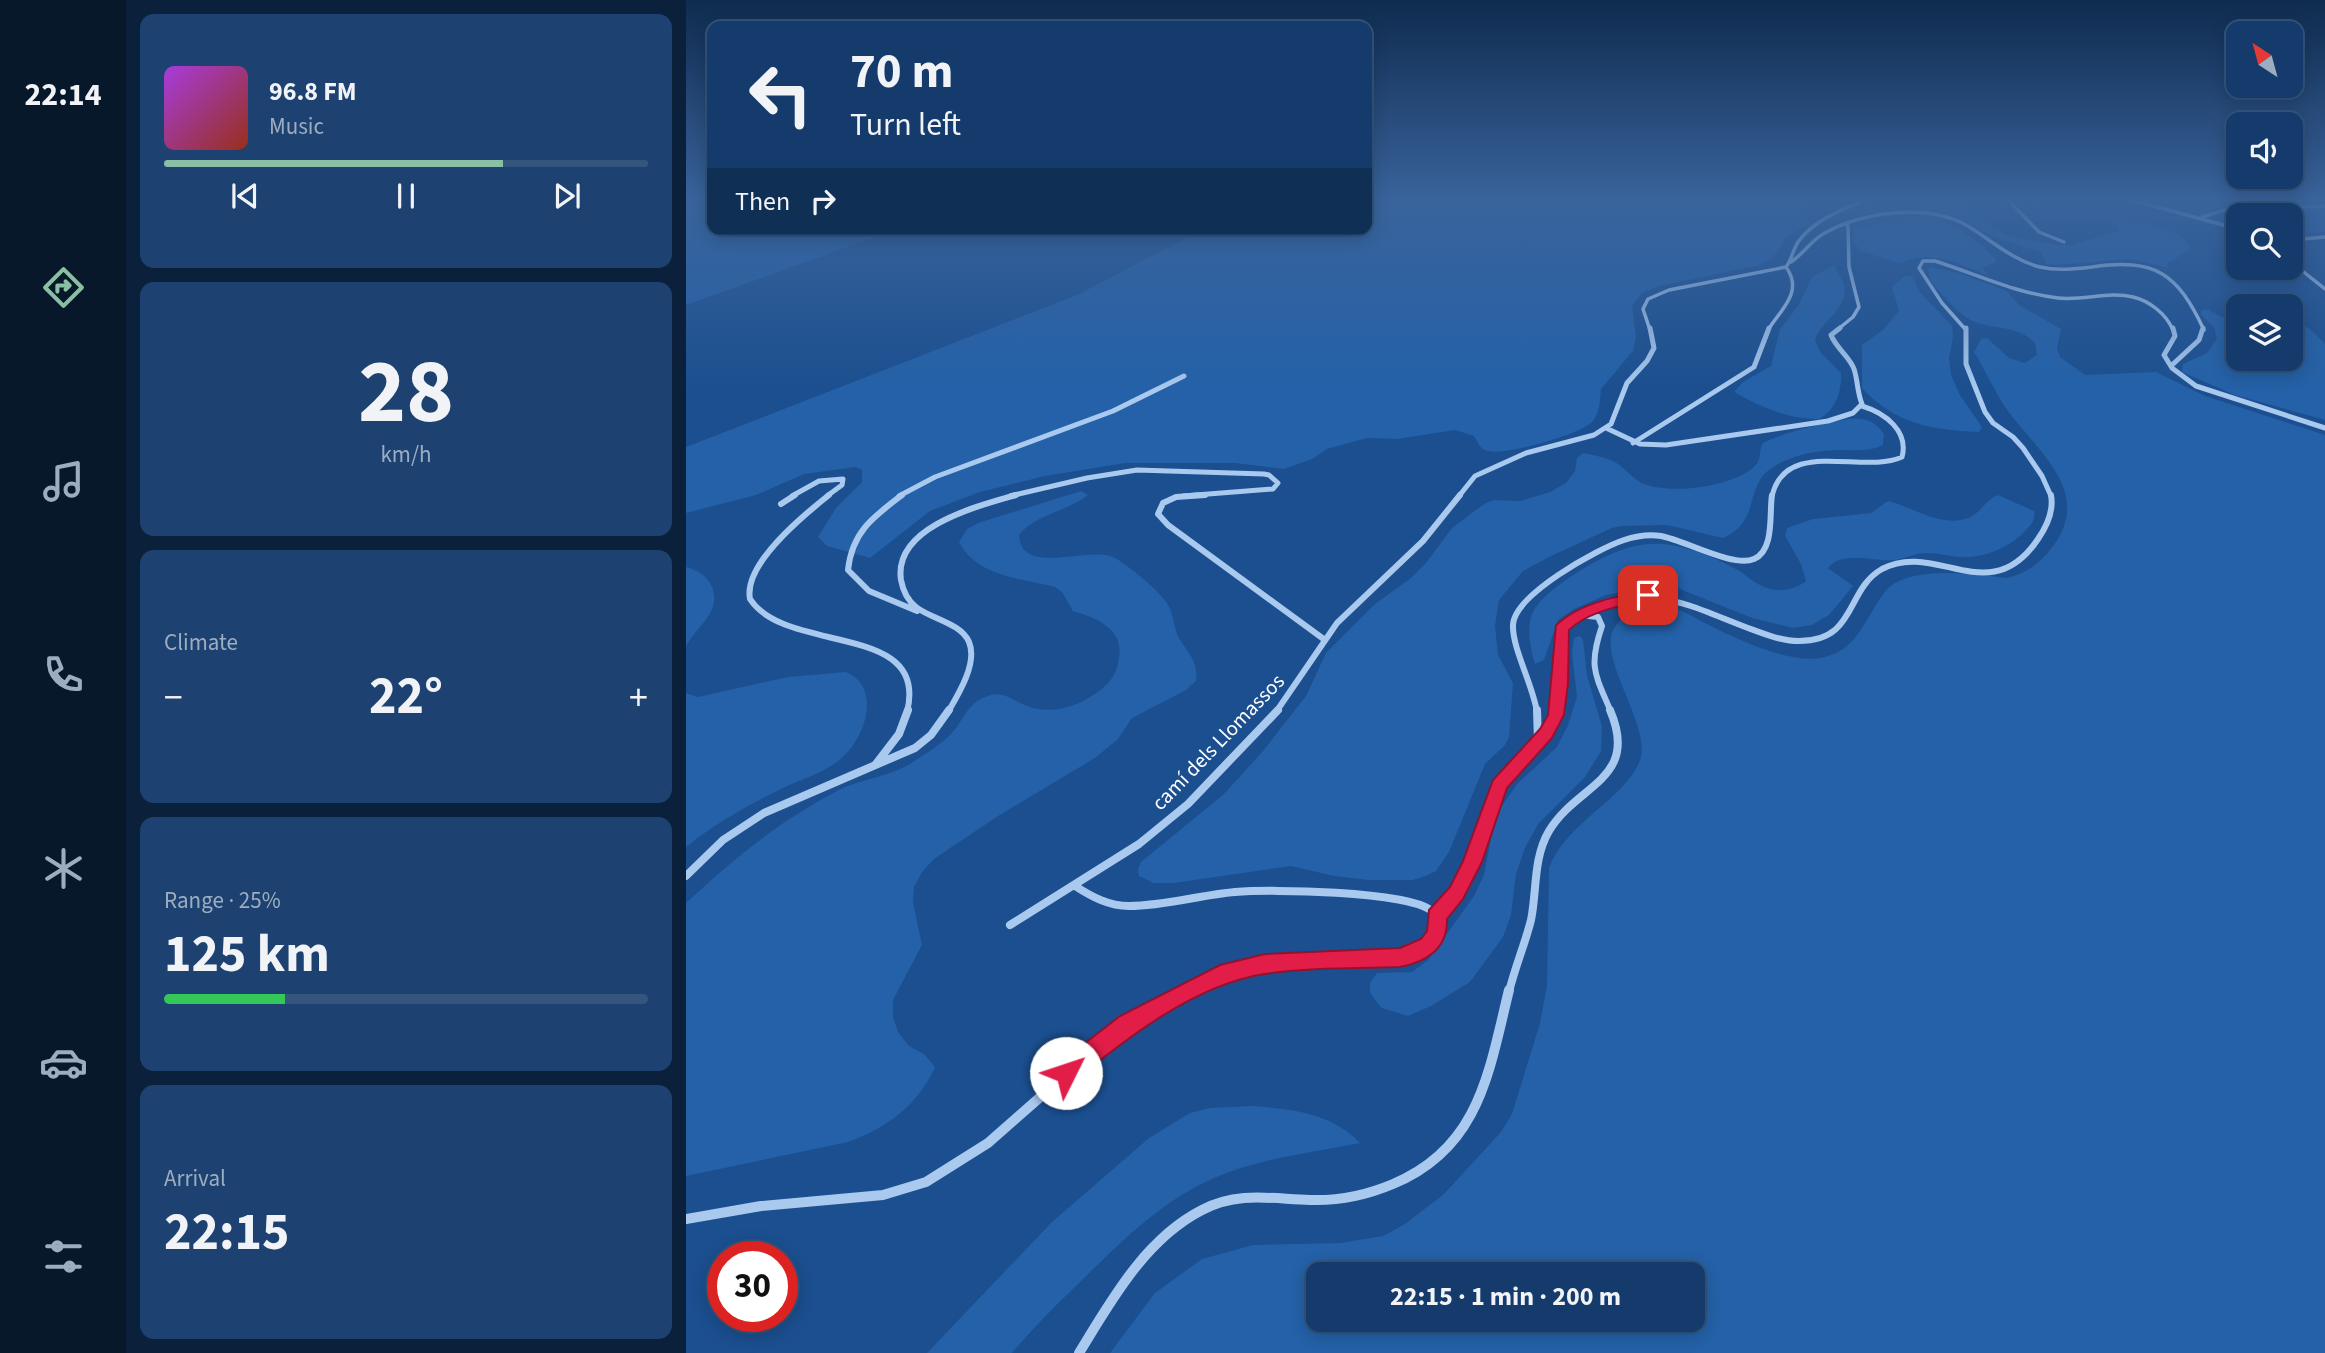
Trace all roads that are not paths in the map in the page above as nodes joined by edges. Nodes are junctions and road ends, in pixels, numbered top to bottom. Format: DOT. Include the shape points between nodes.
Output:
graph roads {
  1 [pos="1848,263"];
  2 [pos="1920,263"];
  3 [pos="1941,263"];
  4 [pos="2030,263"];
  5 [pos="2127,263"];
  6 [pos="2129,263"];
  7 [pos="1788,265"];
  8 [pos="2303,272"];
  9 [pos="2325,289"];
  10 [pos="2171,366"];
  11 [pos="1184,376"];
  12 [pos="1861,406"];
  13 [pos="1606,428"];
  14 [pos="2325,428"];
  15 [pos="1633,443"];
  16 [pos="781,504"];
  17 [pos="921,613"];
  18 [pos="1586,614"];
  19 [pos="1325,640"];
  20 [pos="1538,742"];
  21 [pos="873,767"];
  22 [pos="686,876"];
  23 [pos="1075,886"];
  24 [pos="1437,917"];
  25 [pos="1010,925"];
  26 [pos="686,1219"];
  27 [pos="1079,1353"];
  1 -- 12 [label="street" via="1858,309 1831,335 1854,367"];
  2 -- 18 [label="street" via="1938,297 1966,327 1965,359 1988,417 2018,442 2051,493 2045,527 2020,562 2006,569 1987,570 1912,563 1884,568 1865,583 1847,620 1831,632 1806,640 1765,634 1668,596 1627,598"];
  3 -- 10 [label="street" via="2030,294 2137,299 2154,307 2174,330 2164,355"];
  4 -- 5 [label="street" via="2071,270"];
  6 -- 10 [label="street" via="2160,271 2176,283 2204,330 2201,340 2182,351"];
  7 -- 13 [label="street" via="1669,290 1648,299 1643,309 1654,348 1627,383"];
  7 -- 15 [label="street" via="1794,292 1768,330 1754,367"];
  8 -- 9 [label="street"];
  10 -- 14 [label="street" via="2207,390"];
  11 -- 17 [label="street" via="1113,411 920,484 880,511 850,548 848,570 886,600"];
  12 -- 15 [label="street" via="1828,421 1749,434 1659,445"];
  12 -- 20 [label="street" via="1888,419 1903,441 1902,457 1889,463 1817,460 1786,472 1771,492 1769,536 1755,559 1730,559 1669,537 1637,536 1525,600 1513,629 1539,716"];
  13 -- 15 [label="street"];
  13 -- 19 [label="street, camí dels Llomassos" via="1587,438 1526,453 1475,476 1423,541 1347,612"];
  16 -- 21 [label="street" via="819,481 844,479 768,555 749,595 758,608 779,621 880,651 906,669 911,690 906,718"];
  17 -- 19 [label="street" via="902,585 902,559 918,536 954,515 1124,472 1164,469 1264,474 1277,480 1277,486 1176,497 1163,503 1158,514"];
  17 -- 21 [label="street" via="967,634 973,650 969,668 934,732 916,747"];
  18 -- 20 [label="street" via="1573,617 1561,628 1556,715"];
  18 -- 27 [label="street" via="1602,621 1593,660 1617,727 1617,758 1605,775 1558,817 1544,840 1536,866 1533,911 1483,1088 1457,1139 1418,1171 1352,1197 1243,1196 1205,1208 1186,1219 1145,1259"];
  19 -- 23 [label="street, camí dels Llomassos" via="1281,707 1188,804 1139,844"];
  20 -- 24 [label="street" via="1499,785 1465,878"];
  21 -- 22 [label="street" via="748,820 706,852"];
  23 -- 24 [label="street" via="1100,902 1128,906 1236,892 1293,890 1409,903 1431,910"];
  23 -- 25 [label="street, camí dels Llomassos"];
  24 -- 26 [label="street" via="1434,940 1413,955 1265,964 1220,975 1191,989 1111,1035 983,1148 925,1183 887,1194 749,1207"];
}
